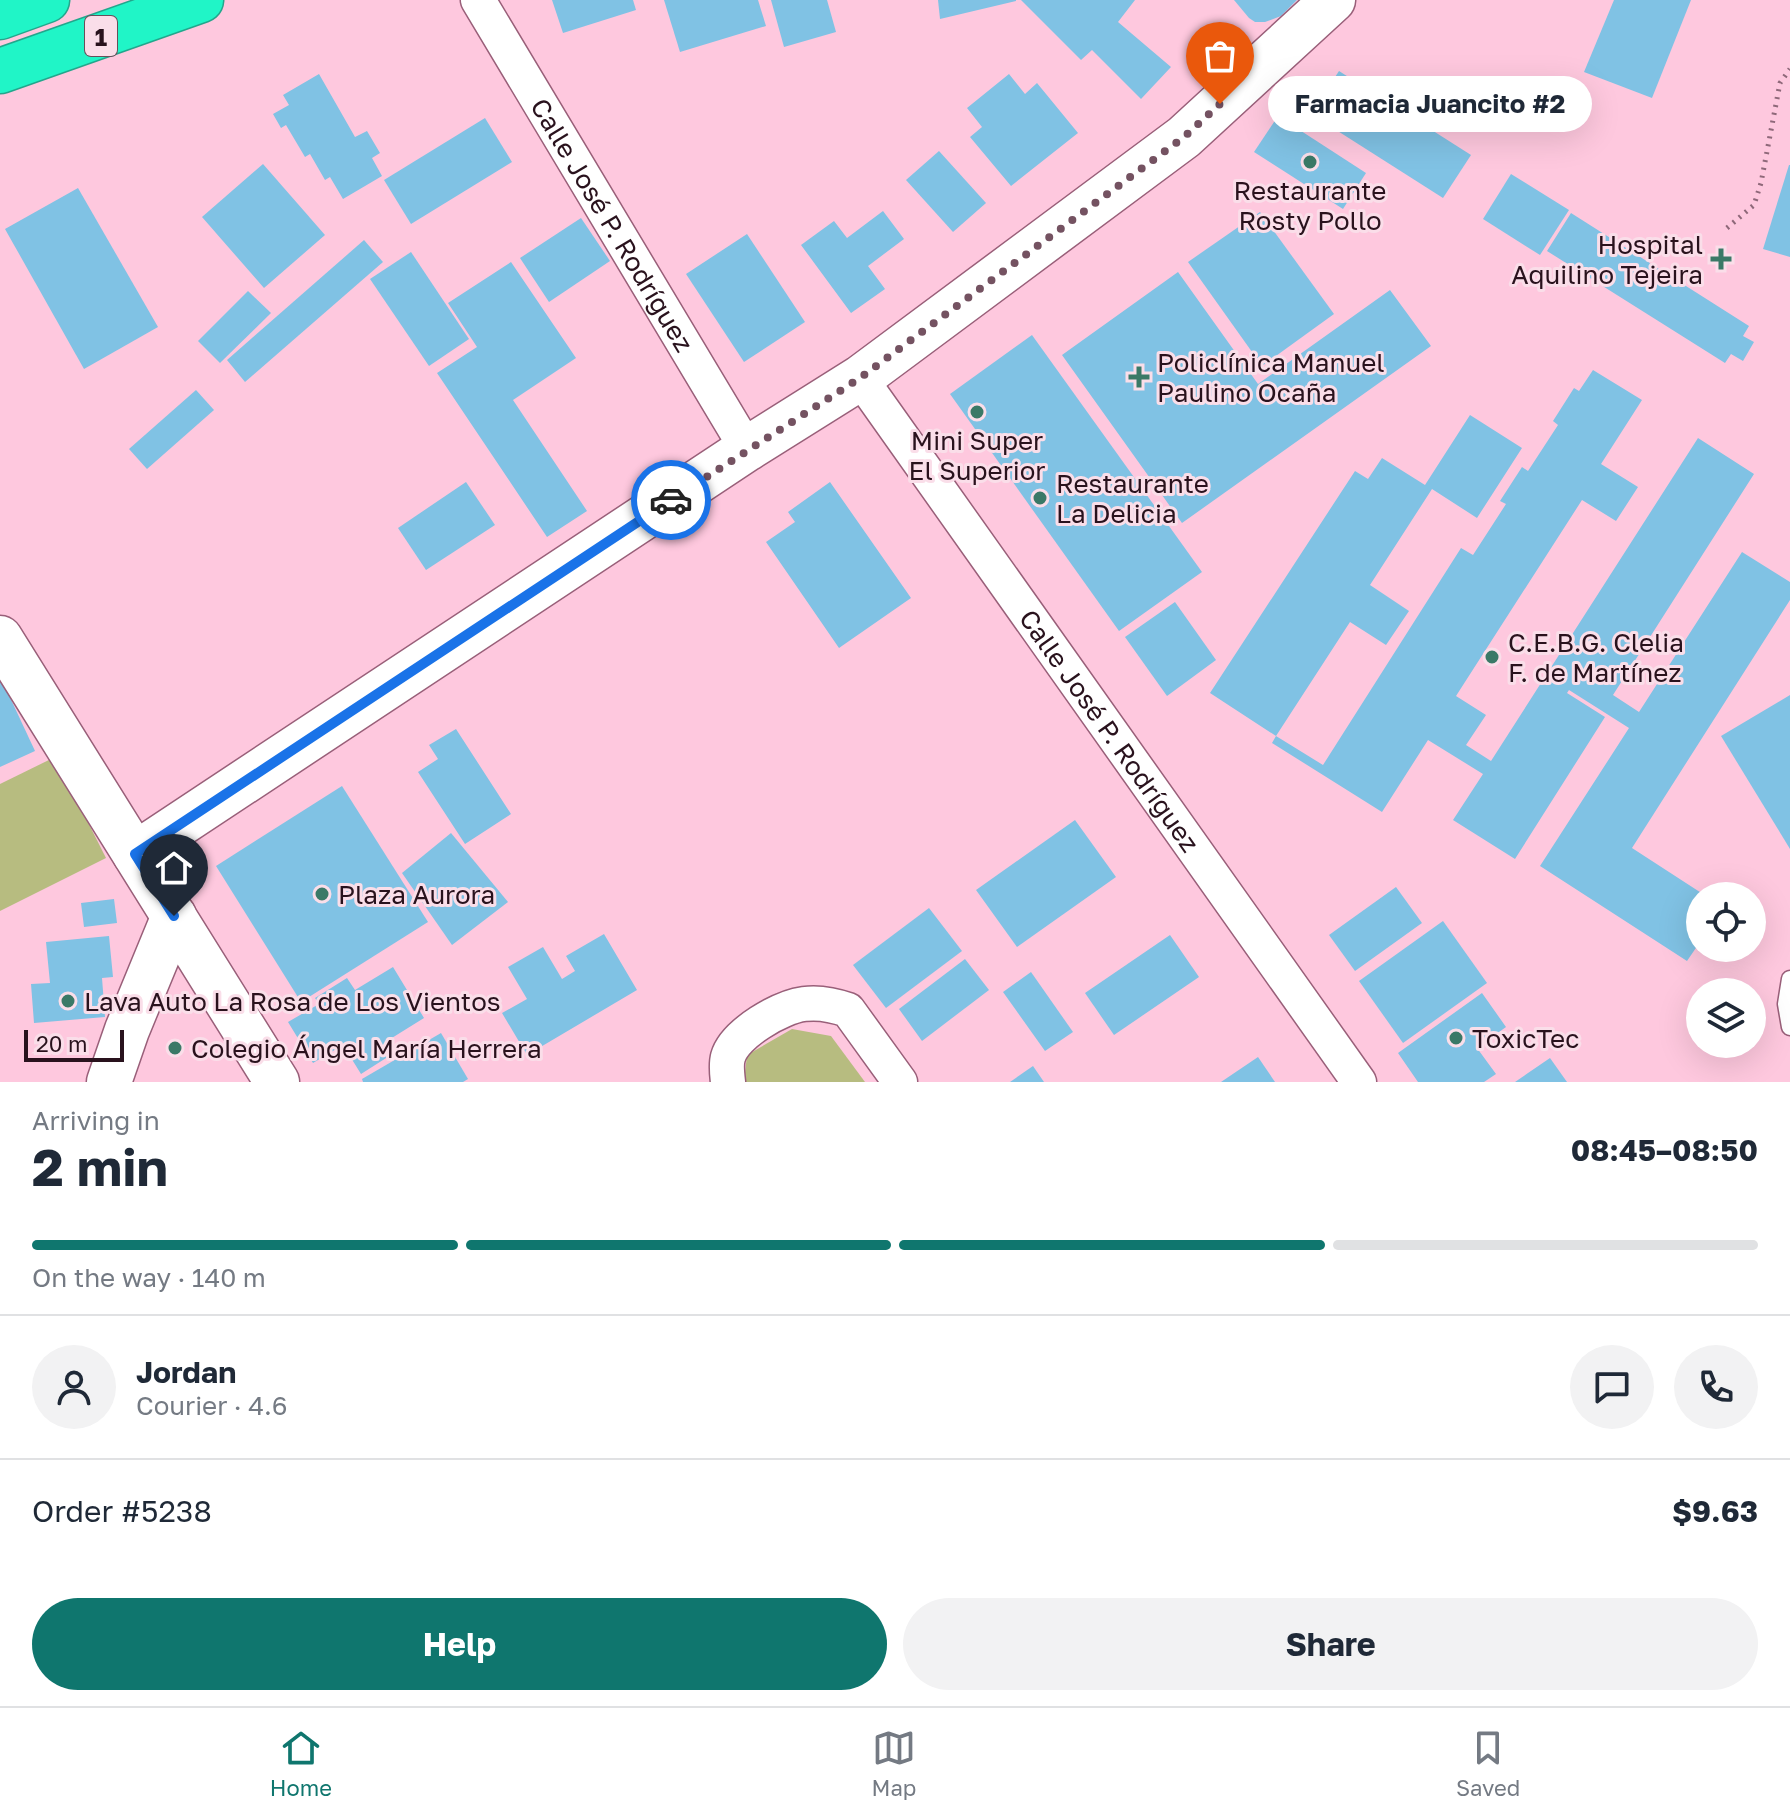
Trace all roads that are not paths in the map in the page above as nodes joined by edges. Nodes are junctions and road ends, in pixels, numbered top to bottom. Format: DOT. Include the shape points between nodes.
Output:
graph roads {
  1 [pos="47,0"];
  2 [pos="201,0"];
  3 [pos="478,0"];
  4 [pos="1333,0"];
  5 [pos="0,17"];
  6 [pos="0,71"];
  7 [pos="860,378"];
  8 [pos="747,449"];
  9 [pos="0,638"];
  10 [pos="135,854"];
  11 [pos="174,916"];
  12 [pos="1790,979"];
  13 [pos="1790,1027"];
  14 [pos="109,1082"];
  15 [pos="277,1082"];
  16 [pos="728,1082"];
  17 [pos="900,1082"];
  18 [pos="1359,1082"];
  1 -- 5 [label="highway"];
  2 -- 6 [label="highway, 1"];
  3 -- 8 [label="street, Calle José P. Rodríguez"];
  4 -- 7 [label="street" via="1184,137"];
  7 -- 8 [label="street"];
  7 -- 18 [label="street, Calle José P. Rodríguez"];
  8 -- 10 [label="street"];
  9 -- 10 [label="street"];
  10 -- 11 [label="street"];
  11 -- 14 [label="street"];
  11 -- 15 [label="street"];
  12 -- 13 [label="lane"];
  16 -- 17 [label="street" via="728,1057 741,1037 781,1011 807,1004 848,1010"];
}
